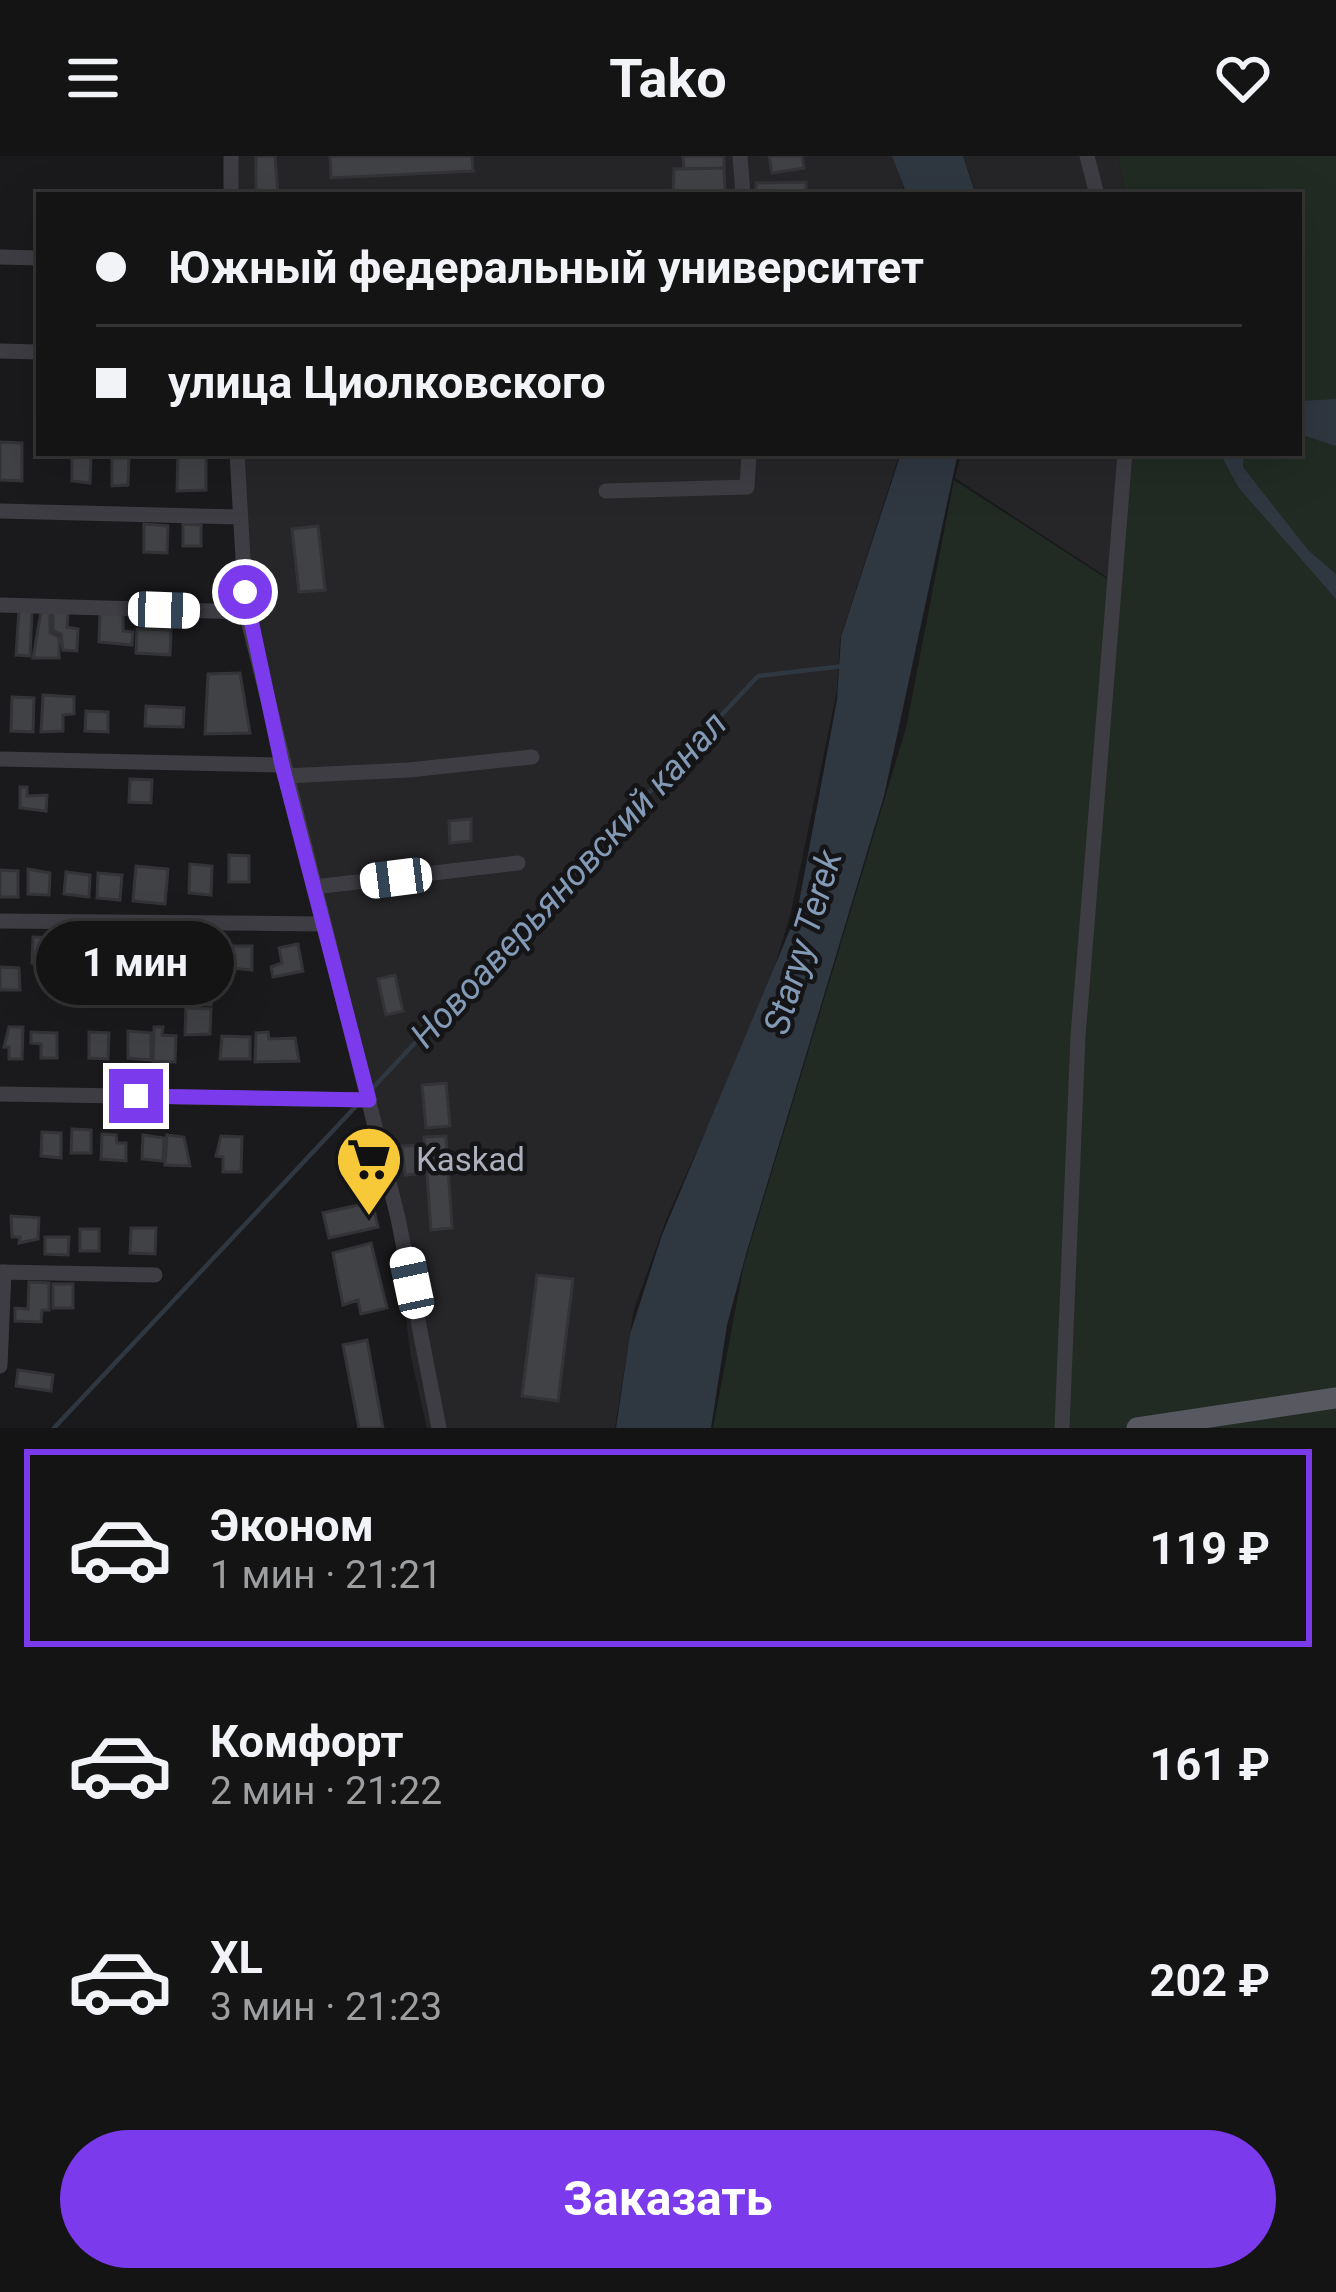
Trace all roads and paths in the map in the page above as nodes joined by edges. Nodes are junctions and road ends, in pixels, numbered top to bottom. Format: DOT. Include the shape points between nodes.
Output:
graph roads {
  1 [pos="231,156"];
  2 [pos="740,156"];
  3 [pos="1088,156"];
  4 [pos="231,192"];
  5 [pos="743,192"];
  6 [pos="1096,192"];
  7 [pos="0,257"];
  8 [pos="36,258"];
  9 [pos="0,351"];
  10 [pos="36,352"];
  11 [pos="237,456"];
  12 [pos="748,456"];
  13 [pos="1125,456"];
  14 [pos="606,491"];
  15 [pos="0,512"];
  16 [pos="238,517"];
  17 [pos="0,605"];
  18 [pos="247,612"];
  19 [pos="532,757"];
  20 [pos="0,759"];
  21 [pos="284,770"];
  22 [pos="518,863"];
  23 [pos="314,887"];
  24 [pos="0,921"];
  25 [pos="324,924"];
  26 [pos="0,1094"];
  27 [pos="369,1100"];
  28 [pos="2,1272"];
  29 [pos="155,1275"];
  30 [pos="0,1366"];
  31 [pos="1336,1398"];
  32 [pos="439,1428"];
  33 [pos="1062,1428"];
  34 [pos="1137,1428"];
  1 -- 4 [label="street"];
  2 -- 5 [label="street"];
  3 -- 6 [label="street"];
  7 -- 8 [label="street"];
  9 -- 10 [label="street"];
  11 -- 16 [label="street"];
  12 -- 14 [label="street" via="747,487"];
  13 -- 33 [label="street" via="1078,1036"];
  15 -- 16 [label="street"];
  16 -- 18 [label="street"];
  17 -- 18 [label="street"];
  18 -- 21 [label="street"];
  19 -- 21 [label="street" via="409,770"];
  20 -- 21 [label="street"];
  21 -- 23 [label="street"];
  22 -- 23 [label="street"];
  23 -- 25 [label="street"];
  24 -- 25 [label="street"];
  25 -- 27 [label="street"];
  26 -- 27 [label="street"];
  27 -- 32 [label="street"];
  28 -- 29 [label="street"];
  28 -- 30 [label="street"];
  31 -- 34 [label="main road"];
}
